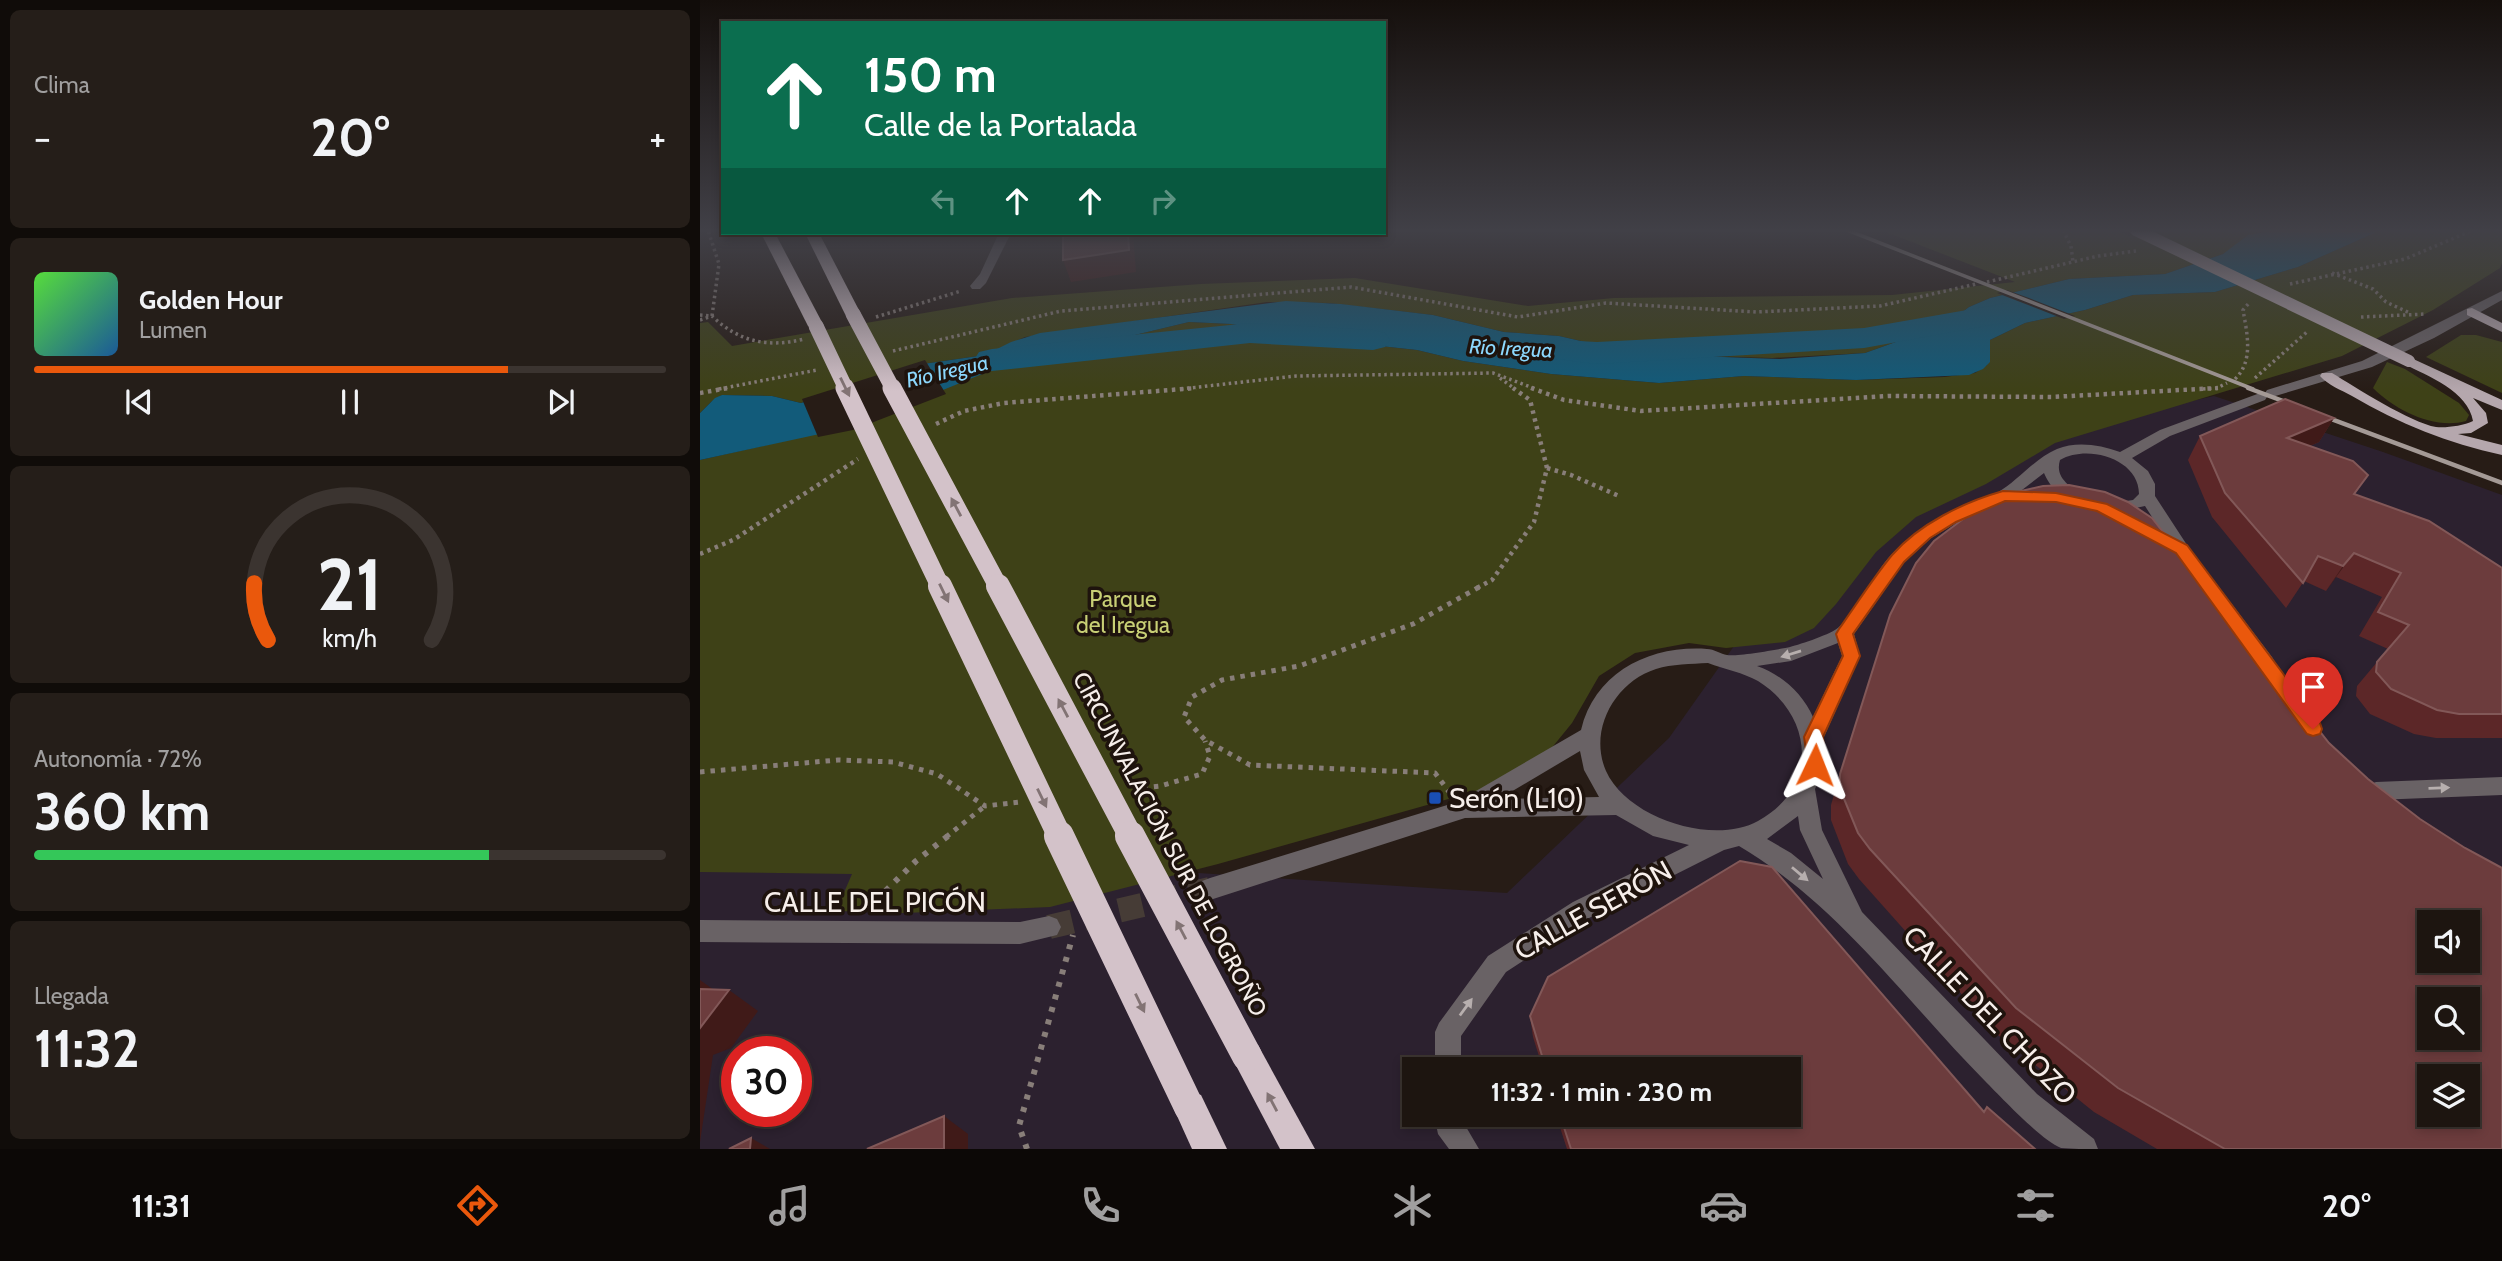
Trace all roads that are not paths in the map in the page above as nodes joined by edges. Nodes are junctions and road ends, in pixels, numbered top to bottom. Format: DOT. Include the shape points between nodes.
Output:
graph roads {
  1 [pos="792,284"];
  2 [pos="793,284"];
  3 [pos="838,284"];
  4 [pos="979,284"];
  5 [pos="2247,284"];
  6 [pos="976,286"];
  7 [pos="797,292"];
  8 [pos="2502,295"];
  9 [pos="2472,312"];
  10 [pos="2502,328"];
  11 [pos="2327,376"];
  12 [pos="2452,383"];
  13 [pos="2469,391"];
  14 [pos="2502,401"];
  15 [pos="2502,407"];
  16 [pos="2426,428"];
  17 [pos="2502,450"];
  18 [pos="2120,458"];
  19 [pos="2052,460"];
  20 [pos="2003,496"];
  21 [pos="2147,496"];
  22 [pos="2081,501"];
  23 [pos="2102,507"];
  24 [pos="2181,549"];
  25 [pos="1845,634"];
  26 [pos="1734,661"];
  27 [pos="2278,680"];
  28 [pos="1589,736"];
  29 [pos="1814,737"];
  30 [pos="2502,786"];
  31 [pos="1806,793"];
  32 [pos="1619,806"];
  33 [pos="1463,810"];
  34 [pos="2409,814"];
  35 [pos="1732,838"];
  36 [pos="1210,889"];
  37 [pos="1854,920"];
  38 [pos="1049,927"];
  39 [pos="700,931"];
  40 [pos="1448,1057"];
  41 [pos="1450,1127"];
  42 [pos="1210,1149"];
  43 [pos="1298,1149"];
  44 [pos="1465,1149"];
  45 [pos="2084,1149"];
  1 -- 7 [label="highway"];
  2 -- 7 [label="highway"];
  43 -- 3 [label="highway, CIRCUNVALACIÓN SUR DE LOGROÑO, one-way, bridge"];
  4 -- 6 [label="street"];
  5 -- 12 [label="main road, bridge"];
  7 -- 42 [label="highway, one-way, bridge"];
  8 -- 9 [label="street"];
  9 -- 10 [label="main road"];
  9 -- 11 [label="street" via="2400,349"];
  11 -- 16 [label="main road" via="2377,407"];
  11 -- 18 [label="street" via="2165,433"];
  12 -- 13 [label="main road"];
  12 -- 16 [label="main road" via="2479,413 2481,423 2475,429 2457,431"];
  13 -- 14 [label="main road"];
  13 -- 15 [label="main road"];
  16 -- 17 [label="main road" via="2464,443"];
  18 -- 19 [label="street" via="2076,450"];
  18 -- 21 [label="street" via="2143,474 2149,485"];
  19 -- 20 [label="street"];
  19 -- 22 [label="street" via="2053,481"];
  20 -- 22 [label="street"];
  20 -- 25 [label="street" via="1925,534 1898,558"];
  21 -- 23 [label="street" via="2122,508"];
  21 -- 24 [label="street"];
  22 -- 23 [label="street"];
  23 -- 24 [label="street"];
  24 -- 27 [label="street"];
  25 -- 26 [label="street, one-way" via="1791,654"];
  25 -- 29 [label="street" via="1852,656"];
  26 -- 28 [label="street" via="1709,656 1670,658 1639,667 1614,685 1596,708"];
  26 -- 29 [label="street" via="1785,690 1803,712"];
  28 -- 32 [label="street" via="1591,760"];
  28 -- 33 [label="street"];
  29 -- 31 [label="street" via="1815,765"];
  34 -- 30 [label="street, one-way" via="2368,783"];
  31 -- 35 [label="street" via="1780,820"];
  31 -- 37 [label="street, CALLE DEL CHOZO" via="1811,830"];
  32 -- 33 [label="street"];
  32 -- 35 [label="street" via="1649,826 1685,838"];
  33 -- 36 [label="street"];
  35 -- 37 [label="street, CALLE DEL CHOZO, one-way" via="1783,860"];
  40 -- 35 [label="street, CALLE SERÓN, one-way" via="1448,1032 1497,964 1581,910"];
  37 -- 45 [label="street, CALLE DEL CHOZO" via="2018,1095"];
  38 -- 39 [label="street, CALLE DEL PICÓN" via="1020,933"];
  41 -- 44 [label="street"];
}
